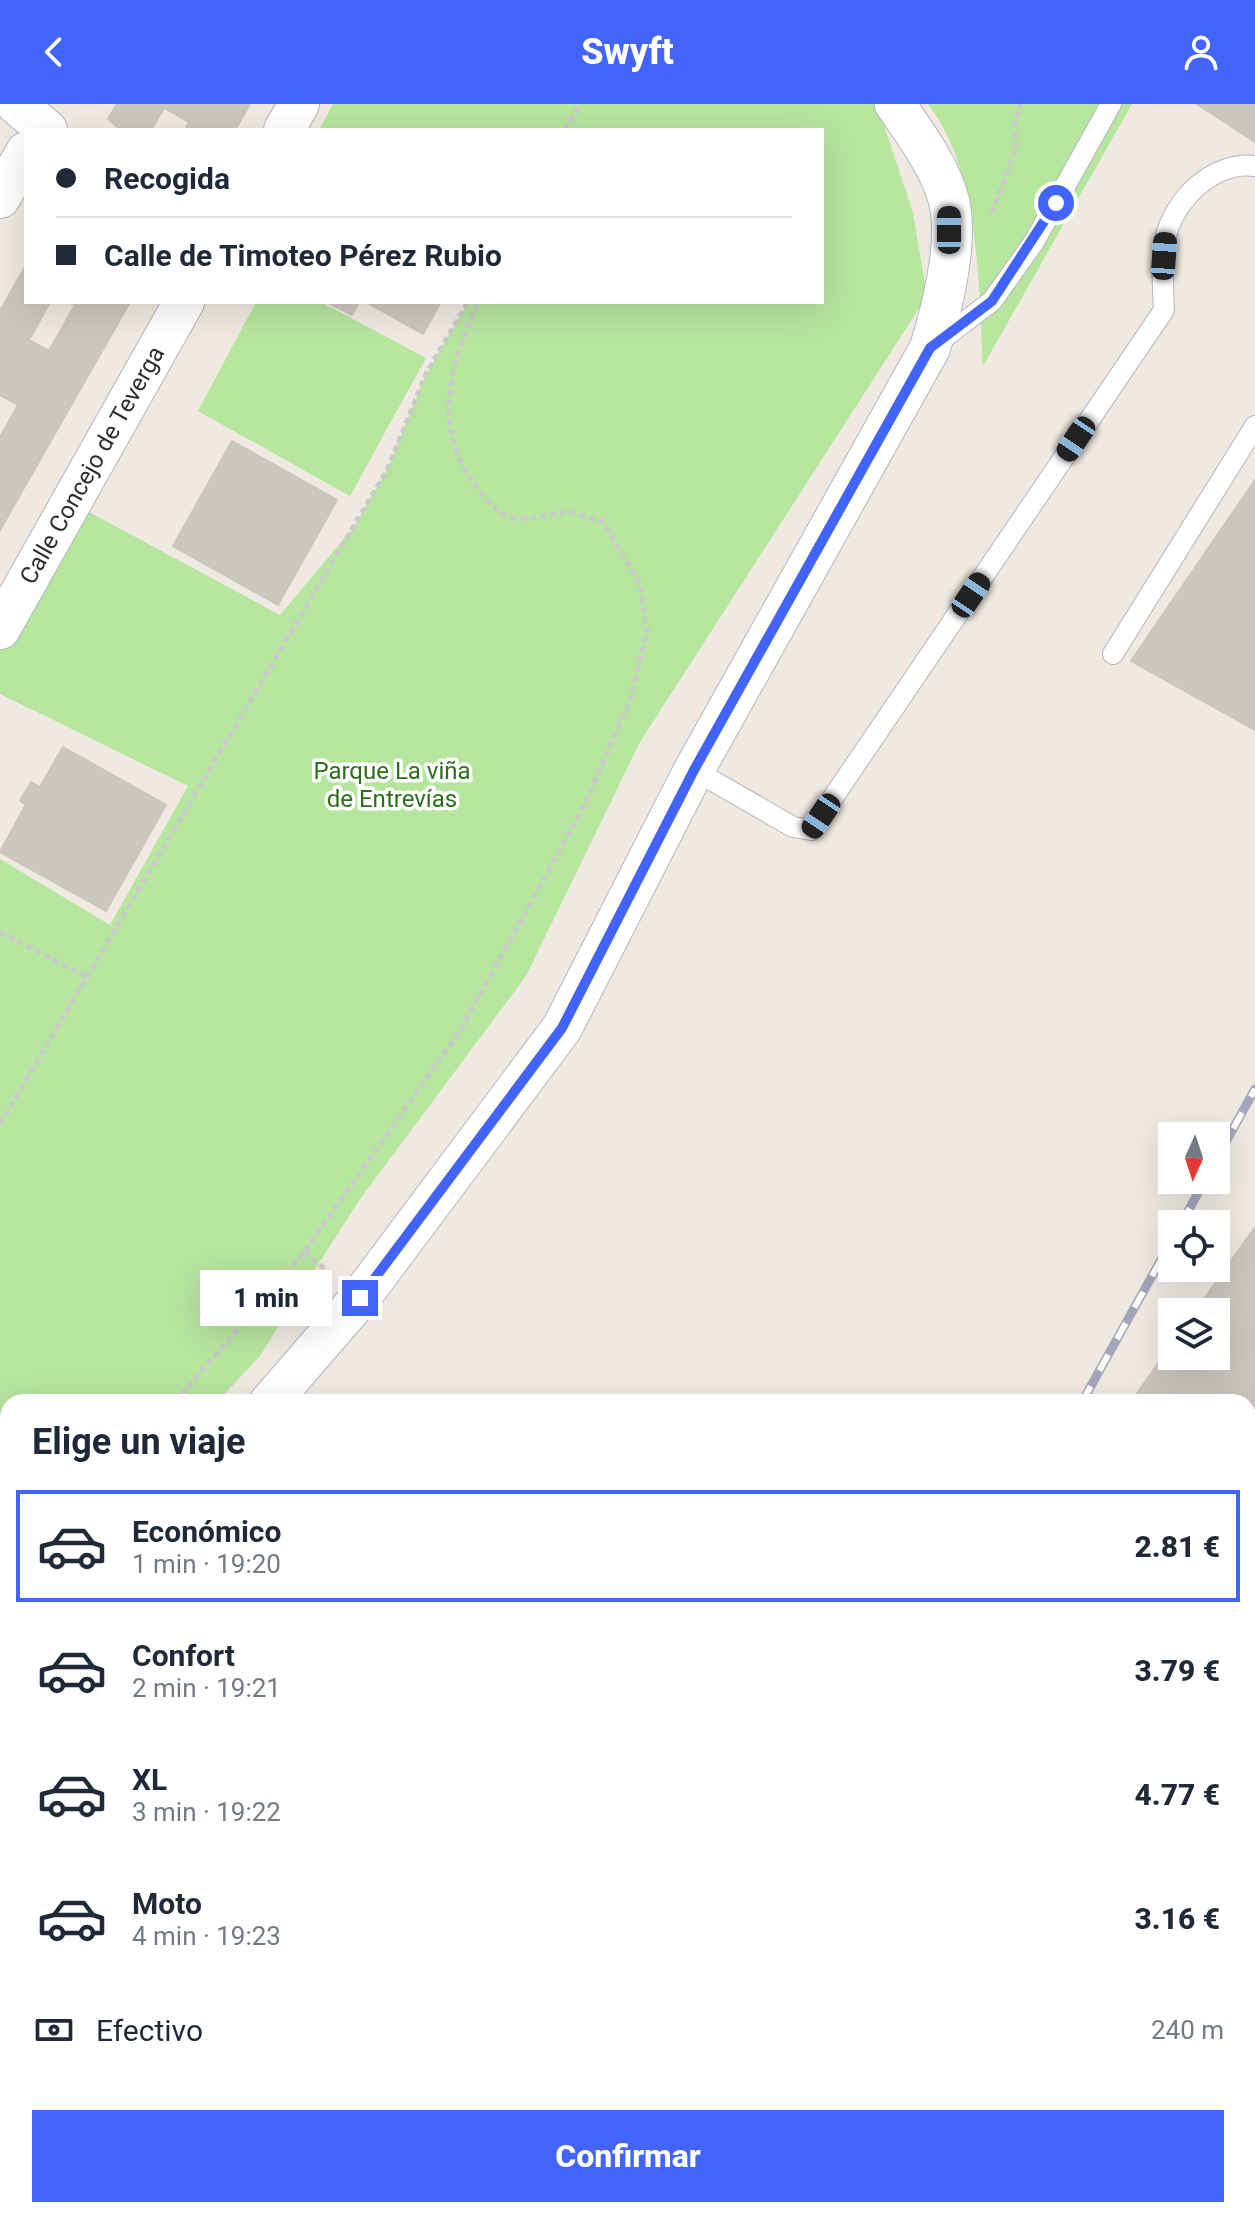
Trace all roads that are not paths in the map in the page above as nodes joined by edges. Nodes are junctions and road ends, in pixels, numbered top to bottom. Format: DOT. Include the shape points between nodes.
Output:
graph roads {
  1 [pos="299,104"];
  2 [pos="895,104"];
  3 [pos="1111,104"];
  4 [pos="285,128"];
  5 [pos="24,150"];
  6 [pos="1255,166"];
  7 [pos="0,198"];
  8 [pos="183,304"];
  9 [pos="930,348"];
  10 [pos="1255,426"];
  11 [pos="0,629"];
  12 [pos="1113,654"];
  13 [pos="694,770"];
  14 [pos="277,1394"];
  1 -- 4 [label="street"];
  2 -- 9 [label="street" via="927,152 949,203 946,287"];
  3 -- 9 [label="lane" via="1034,242 992,301"];
  5 -- 7 [label="street"];
  6 -- 13 [label="lane" via="1244,164 1204,178 1180,206 1165,238 1164,310 811,830 793,827"];
  8 -- 11 [label="street, Calle Concejo de Teverga"];
  9 -- 13 [label="street"];
  10 -- 12 [label="lane"];
  13 -- 14 [label="street" via="562,1028 360,1298"];
}
